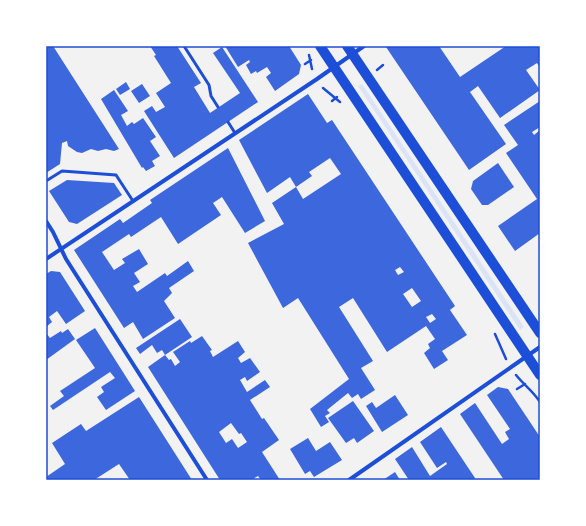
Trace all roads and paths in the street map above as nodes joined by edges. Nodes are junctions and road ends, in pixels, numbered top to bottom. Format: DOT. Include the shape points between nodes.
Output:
graph roads {
  1 [pos="184,46"];
  2 [pos="320,46"];
  3 [pos="364,46"];
  4 [pos="350,50"];
  5 [pos="309,54"];
  6 [pos="334,67"];
  7 [pos="318,79"];
  8 [pos="342,104"];
  9 [pos="218,107"];
  10 [pos="228,122"];
  11 [pos="235,133"];
  12 [pos="46,181"];
  13 [pos="133,201"];
  14 [pos="46,220"];
  15 [pos="61,248"];
  16 [pos="46,259"];
  17 [pos="492,329"];
  18 [pos="540,333"];
  19 [pos="540,347"];
  20 [pos="526,356"];
  21 [pos="511,367"];
  22 [pos="540,376"];
  23 [pos="540,402"];
  24 [pos="207,480"];
  25 [pos="349,480"];
  1 -- 9 [label="lane" via="209,85 211,96"];
  2 -- 6 [label="main road"];
  3 -- 4 [label="street"];
  4 -- 6 [label="street"];
  4 -- 18 [label="main road"];
  5 -- 7 [label="path"];
  6 -- 7 [label="street"];
  6 -- 20 [label="main road"];
  7 -- 8 [label="path" via="325,90"];
  7 -- 11 [label="street"];
  10 -- 11 [label="lane"];
  11 -- 13 [label="street"];
  12 -- 13 [label="lane" via="62,171 116,175"];
  13 -- 15 [label="street"];
  14 -- 15 [label="street"];
  15 -- 16 [label="street"];
  15 -- 24 [label="street"];
  17 -- 21 [label="path"];
  19 -- 20 [label="street"];
  20 -- 21 [label="street"];
  20 -- 22 [label="main road"];
  21 -- 23 [label="path"];
  21 -- 25 [label="street"];
}
